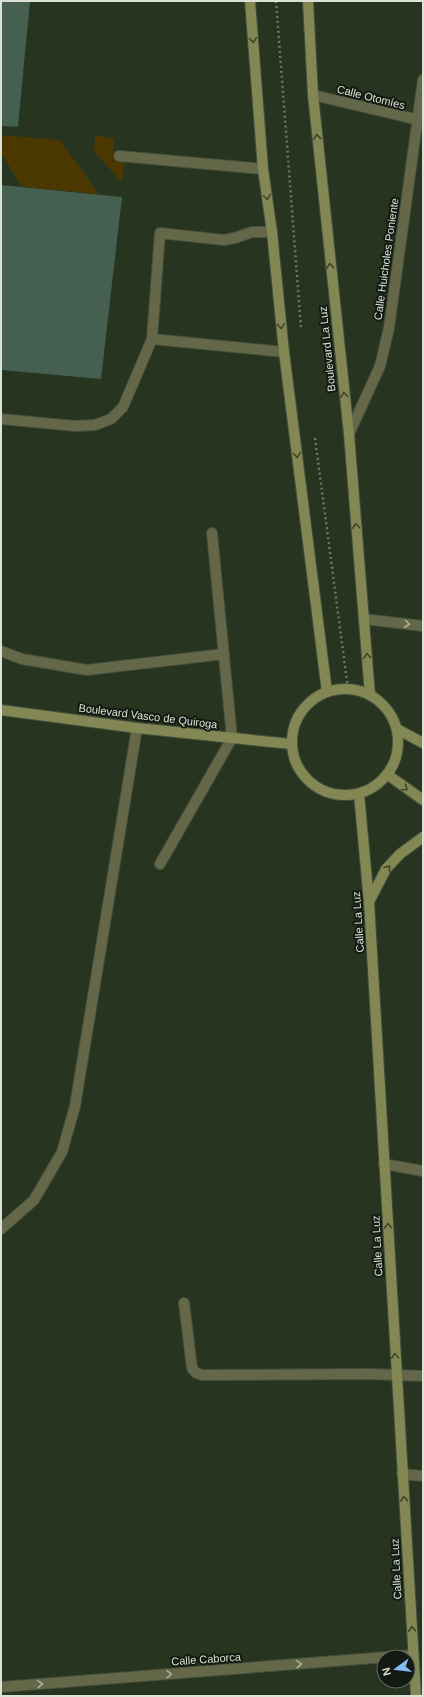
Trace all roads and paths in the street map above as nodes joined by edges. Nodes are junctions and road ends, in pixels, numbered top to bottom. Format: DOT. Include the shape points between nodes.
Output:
graph roads {
  1 [pos="250,1"];
  2 [pos="276,1"];
  3 [pos="308,1"];
  4 [pos="423,80"];
  5 [pos="313,95"];
  6 [pos="420,120"];
  7 [pos="119,156"];
  8 [pos="263,169"];
  9 [pos="272,232"];
  10 [pos="302,335"];
  11 [pos="152,339"];
  12 [pos="284,352"];
  13 [pos="1,419"];
  14 [pos="348,434"];
  15 [pos="315,438"];
  16 [pos="212,533"];
  17 [pos="364,619"];
  18 [pos="423,626"];
  19 [pos="1,651"];
  20 [pos="224,654"];
  21 [pos="348,689"];
  22 [pos="326,692"];
  23 [pos="370,695"];
  24 [pos="1,710"];
  25 [pos="137,728"];
  26 [pos="397,729"];
  27 [pos="232,738"];
  28 [pos="423,743"];
  29 [pos="292,744"];
  30 [pos="388,775"];
  31 [pos="359,794"];
  32 [pos="423,800"];
  33 [pos="423,837"];
  34 [pos="160,864"];
  35 [pos="369,902"];
  36 [pos="384,1164"];
  37 [pos="423,1171"];
  38 [pos="1,1229"];
  39 [pos="184,1303"];
  40 [pos="397,1375"];
  41 [pos="423,1376"];
  42 [pos="402,1474"];
  43 [pos="423,1476"];
  44 [pos="413,1649"];
  45 [pos="376,1658"];
  46 [pos="1,1687"];
  1 -- 8 [label="street, one-way"];
  2 -- 10 [label="path"];
  3 -- 5 [label="street, Boulevard La Luz"];
  4 -- 6 [label="street, Calle Huicholes Poniente"];
  5 -- 6 [label="street, Calle Otomíes"];
  14 -- 5 [label="street, Boulevard La Luz, one-way"];
  6 -- 14 [label="street, Calle Huicholes Poniente" via="389,328 380,366"];
  7 -- 8 [label="street"];
  8 -- 9 [label="street, one-way"];
  9 -- 11 [label="street" via="252,232 224,240 160,233"];
  9 -- 12 [label="street, one-way"];
  11 -- 12 [label="street"];
  11 -- 13 [label="street" via="123,407 111,419 75,426"];
  12 -- 22 [label="street, one-way"];
  17 -- 14 [label="street, Boulevard La Luz, one-way"];
  15 -- 21 [label="path"];
  16 -- 20 [label="street"];
  17 -- 18 [label="street, one-way"];
  23 -- 17 [label="street, Boulevard La Luz, one-way"];
  19 -- 20 [label="street" via="22,659 87,670"];
  20 -- 27 [label="street"];
  21 -- 22 [label="street"];
  21 -- 23 [label="street"];
  22 -- 29 [label="street" via="312,700 300,713 293,728"];
  23 -- 26 [label="street" via="391,715"];
  24 -- 25 [label="street, Boulevard Vasco de Quiroga"];
  25 -- 27 [label="street, Boulevard Vasco de Quiroga"];
  25 -- 38 [label="street" via="73,1114 62,1152 34,1200"];
  26 -- 28 [label="street"];
  26 -- 30 [label="street" via="395,761"];
  27 -- 29 [label="street, Boulevard Vasco de Quiroga"];
  27 -- 34 [label="street"];
  29 -- 31 [label="street" via="296,763 306,779 321,791 340,796"];
  30 -- 31 [label="street" via="375,787"];
  30 -- 32 [label="street, one-way"];
  31 -- 35 [label="street, Calle La Luz"];
  35 -- 33 [label="street, one-way" via="386,869 400,854"];
  35 -- 36 [label="street, Calle La Luz"];
  36 -- 37 [label="street"];
  40 -- 36 [label="street, Calle La Luz, one-way"];
  39 -- 40 [label="street" via="192,1368 196,1373"];
  40 -- 41 [label="street"];
  40 -- 42 [label="street, Calle La Luz"];
  42 -- 43 [label="street"];
  44 -- 42 [label="street, Calle La Luz, one-way"];
  46 -- 45 [label="street, Calle Caborca, one-way"];
}
